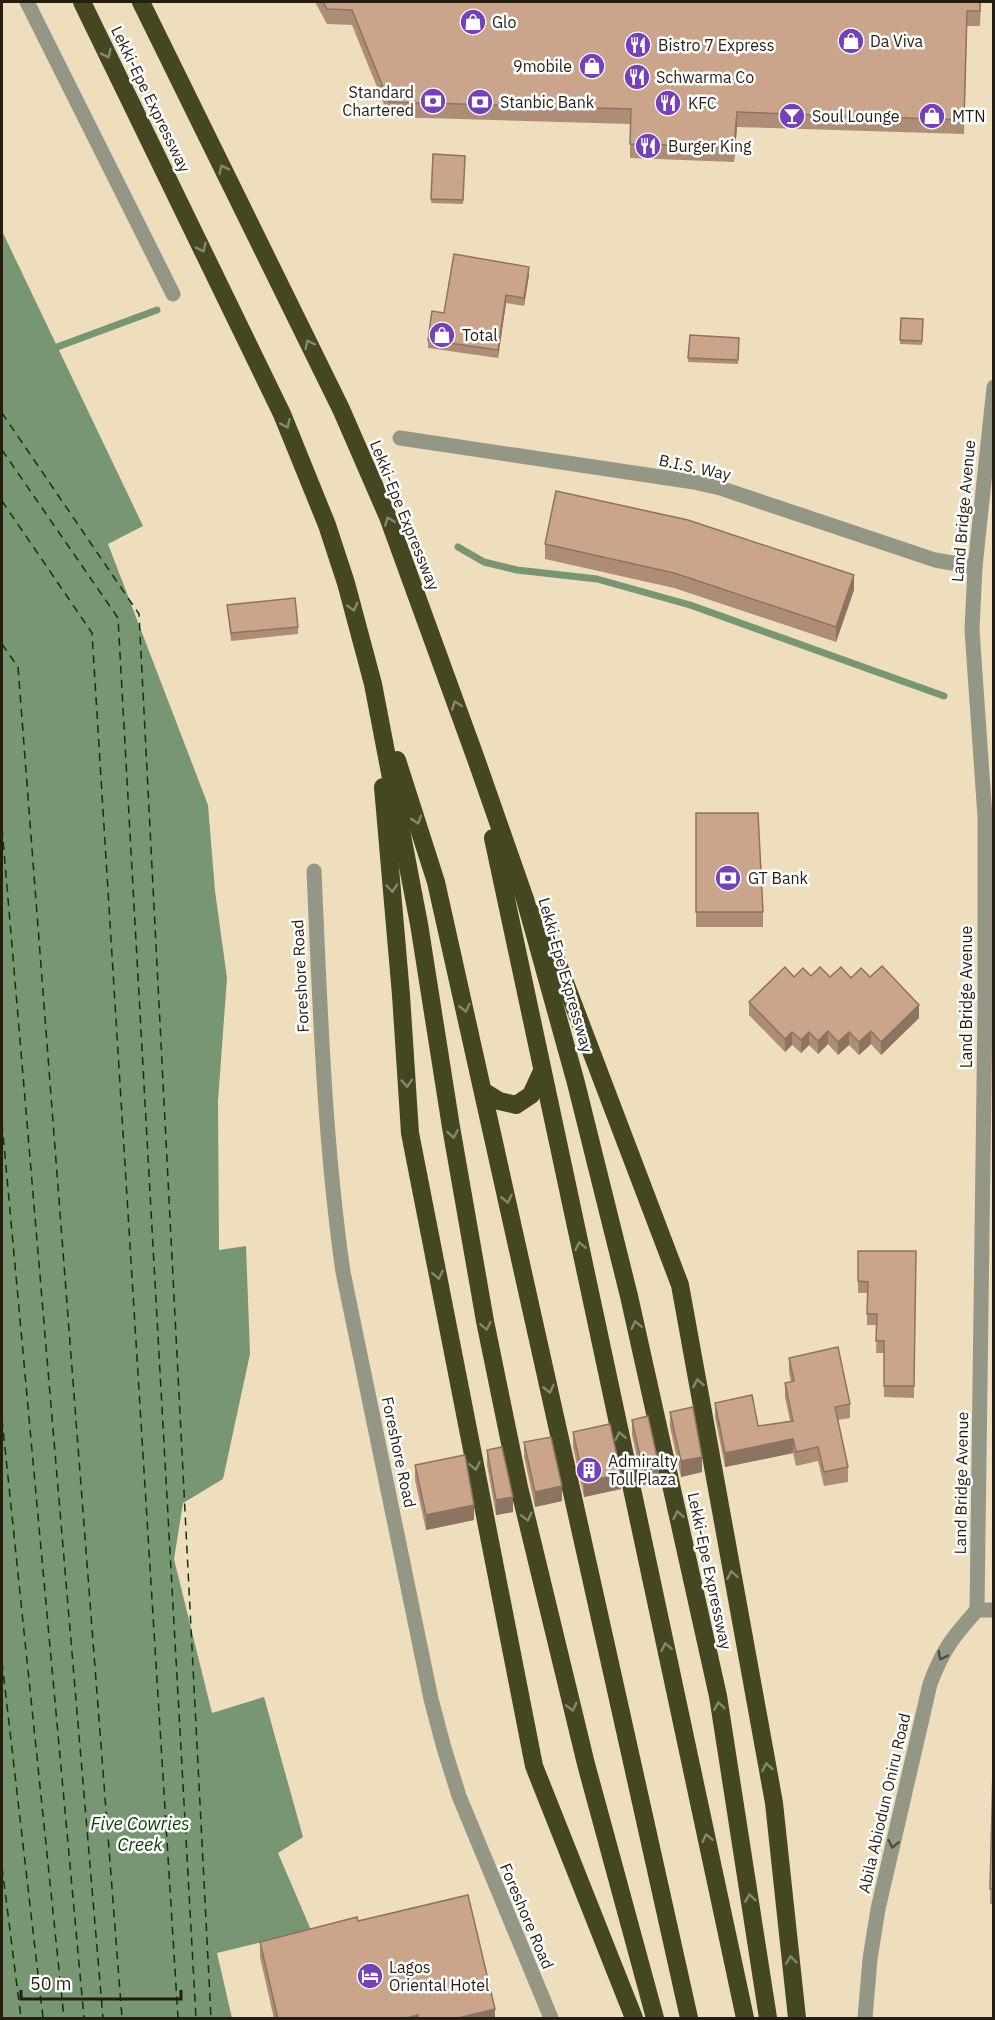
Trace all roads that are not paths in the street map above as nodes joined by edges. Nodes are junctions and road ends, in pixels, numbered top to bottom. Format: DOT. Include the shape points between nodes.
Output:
graph roads {
  1 [pos="27,2"];
  2 [pos="82,2"];
  3 [pos="141,2"];
  4 [pos="173,294"];
  5 [pos="993,387"];
  6 [pos="400,438"];
  7 [pos="975,567"];
  8 [pos="373,684"];
  9 [pos="476,759"];
  10 [pos="314,871"];
  11 [pos="542,1071"];
  12 [pos="483,1091"];
  13 [pos="977,1610"];
  14 [pos="993,1610"];
  15 [pos="551,2019"];
  16 [pos="634,2019"];
  17 [pos="655,2019"];
  18 [pos="689,2019"];
  19 [pos="746,2019"];
  20 [pos="768,2019"];
  21 [pos="797,2019"];
  22 [pos="866,2019"];
  1 -- 4 [label="street"];
  2 -- 8 [label="highway, Lekki-Epe Expressway, one-way" via="258,362 303,463 346,583"];
  9 -- 3 [label="highway, Lekki-Epe Expressway, one-way" via="388,517 341,409"];
  5 -- 7 [label="street, Land Bridge Avenue"];
  6 -- 7 [label="street, B.I.S. Way" via="694,482 935,560"];
  7 -- 13 [label="street, Land Bridge Avenue" via="972,630 985,817"];
  8 -- 12 [label="highway, one-way" via="436,882"];
  8 -- 16 [label="highway, one-way" via="410,1133 534,1766"];
  8 -- 17 [label="highway, Lekki-Epe Expressway, one-way" via="419,924 485,1321 519,1487 586,1764"];
  9 -- 11 [label="highway"];
  20 -- 9 [label="highway, Lekki-Epe Expressway, one-way" via="717,1696 629,1296 525,899"];
  21 -- 9 [label="highway, one-way" via="774,1803 680,1285 496,801"];
  10 -- 15 [label="street, Foreshore Road" via="324,1103 335,1213 427,1677 459,1796"];
  11 -- 12 [label="highway" via="531,1095 516,1105"];
  19 -- 11 [label="highway, one-way"];
  12 -- 18 [label="highway, one-way"];
  13 -- 14 [label="street"];
  13 -- 22 [label="street, Abila Abiodun Oniru Road, one-way" via="939,1658 930,1684 879,1909 870,1959"];
}
